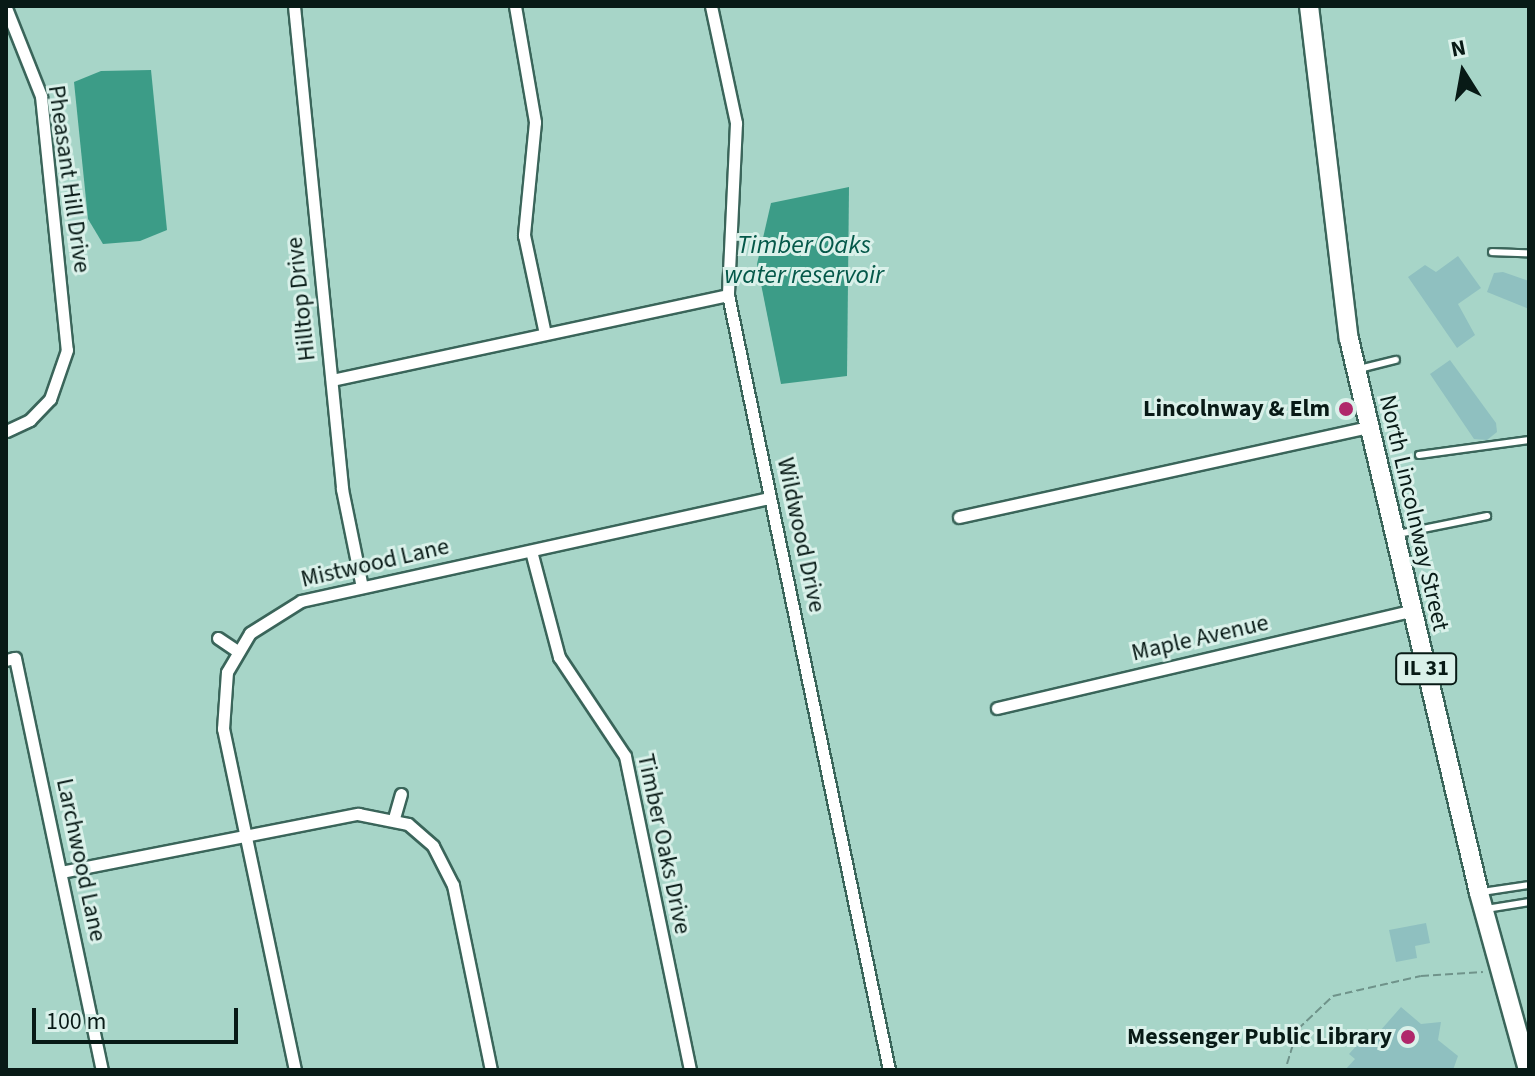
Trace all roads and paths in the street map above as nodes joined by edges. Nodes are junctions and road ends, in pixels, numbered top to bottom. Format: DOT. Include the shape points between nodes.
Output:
graph roads {
  1 [pos="294,6"];
  2 [pos="515,6"];
  3 [pos="711,6"];
  4 [pos="1309,6"];
  5 [pos="6,8"];
  6 [pos="1492,252"];
  7 [pos="1529,253"];
  8 [pos="728,295"];
  9 [pos="545,334"];
  10 [pos="1396,360"];
  11 [pos="1356,369"];
  12 [pos="332,380"];
  13 [pos="1368,427"];
  14 [pos="6,431"];
  15 [pos="1529,440"];
  16 [pos="1419,455"];
  17 [pos="770,498"];
  18 [pos="1487,516"];
  19 [pos="959,517"];
  20 [pos="1394,534"];
  21 [pos="531,551"];
  22 [pos="362,587"];
  23 [pos="1412,611"];
  24 [pos="218,638"];
  25 [pos="237,651"];
  26 [pos="11,659"];
  27 [pos="997,708"];
  28 [pos="401,794"];
  29 [pos="394,818"];
  30 [pos="246,834"];
  31 [pos="61,872"];
  32 [pos="1529,885"];
  33 [pos="1481,901"];
  34 [pos="1529,902"];
  35 [pos="1485,972"];
  36 [pos="1287,1064"];
  37 [pos="102,1070"];
  38 [pos="295,1070"];
  39 [pos="491,1070"];
  40 [pos="690,1070"];
  41 [pos="889,1070"];
  42 [pos="1528,1070"];
  1 -- 12 [label="street, Hilltop Drive"];
  2 -- 9 [label="street" via="535,122 524,235"];
  3 -- 8 [label="street, Wildwood Drive" via="736,123"];
  4 -- 11 [label="main road, North Lincolnway Street / IL 31"];
  5 -- 14 [label="street, Pheasant Hill Drive" via="41,96 67,350 50,399 30,420"];
  6 -- 7 [label="lane"];
  8 -- 9 [label="street"];
  8 -- 17 [label="street, Wildwood Drive"];
  9 -- 12 [label="street"];
  10 -- 11 [label="lane"];
  11 -- 13 [label="main road, North Lincolnway Street / IL 31"];
  12 -- 22 [label="street, Hilltop Drive" via="342,489"];
  13 -- 19 [label="street"];
  13 -- 20 [label="main road, North Lincolnway Street / IL 31"];
  15 -- 16 [label="lane"];
  17 -- 21 [label="street, Mistwood Lane"];
  17 -- 41 [label="street, Wildwood Drive"];
  18 -- 20 [label="lane"];
  20 -- 23 [label="main road, North Lincolnway Street / IL 31"];
  21 -- 22 [label="street, Mistwood Lane"];
  21 -- 40 [label="street, Timber Oaks Drive" via="559,657 625,756"];
  22 -- 25 [label="street, Mistwood Lane" via="272,614"];
  23 -- 27 [label="street, Maple Avenue"];
  23 -- 33 [label="main road, North Lincolnway Street / IL 31"];
  24 -- 25 [label="street"];
  25 -- 30 [label="street, Mistwood Lane" via="222,711"];
  26 -- 31 [label="street, Larchwood Lane"];
  28 -- 29 [label="street"];
  29 -- 30 [label="street" via="358,814"];
  29 -- 39 [label="street" via="433,846 453,885"];
  30 -- 31 [label="street"];
  30 -- 38 [label="street, Mistwood Lane"];
  31 -- 37 [label="street, Larchwood Lane"];
  32 -- 33 [label="lane"];
  33 -- 34 [label="lane"];
  33 -- 42 [label="main road, North Lincolnway Street / IL 31"];
  35 -- 36 [label="path" via="1421,976 1333,996 1298,1029"];
}
